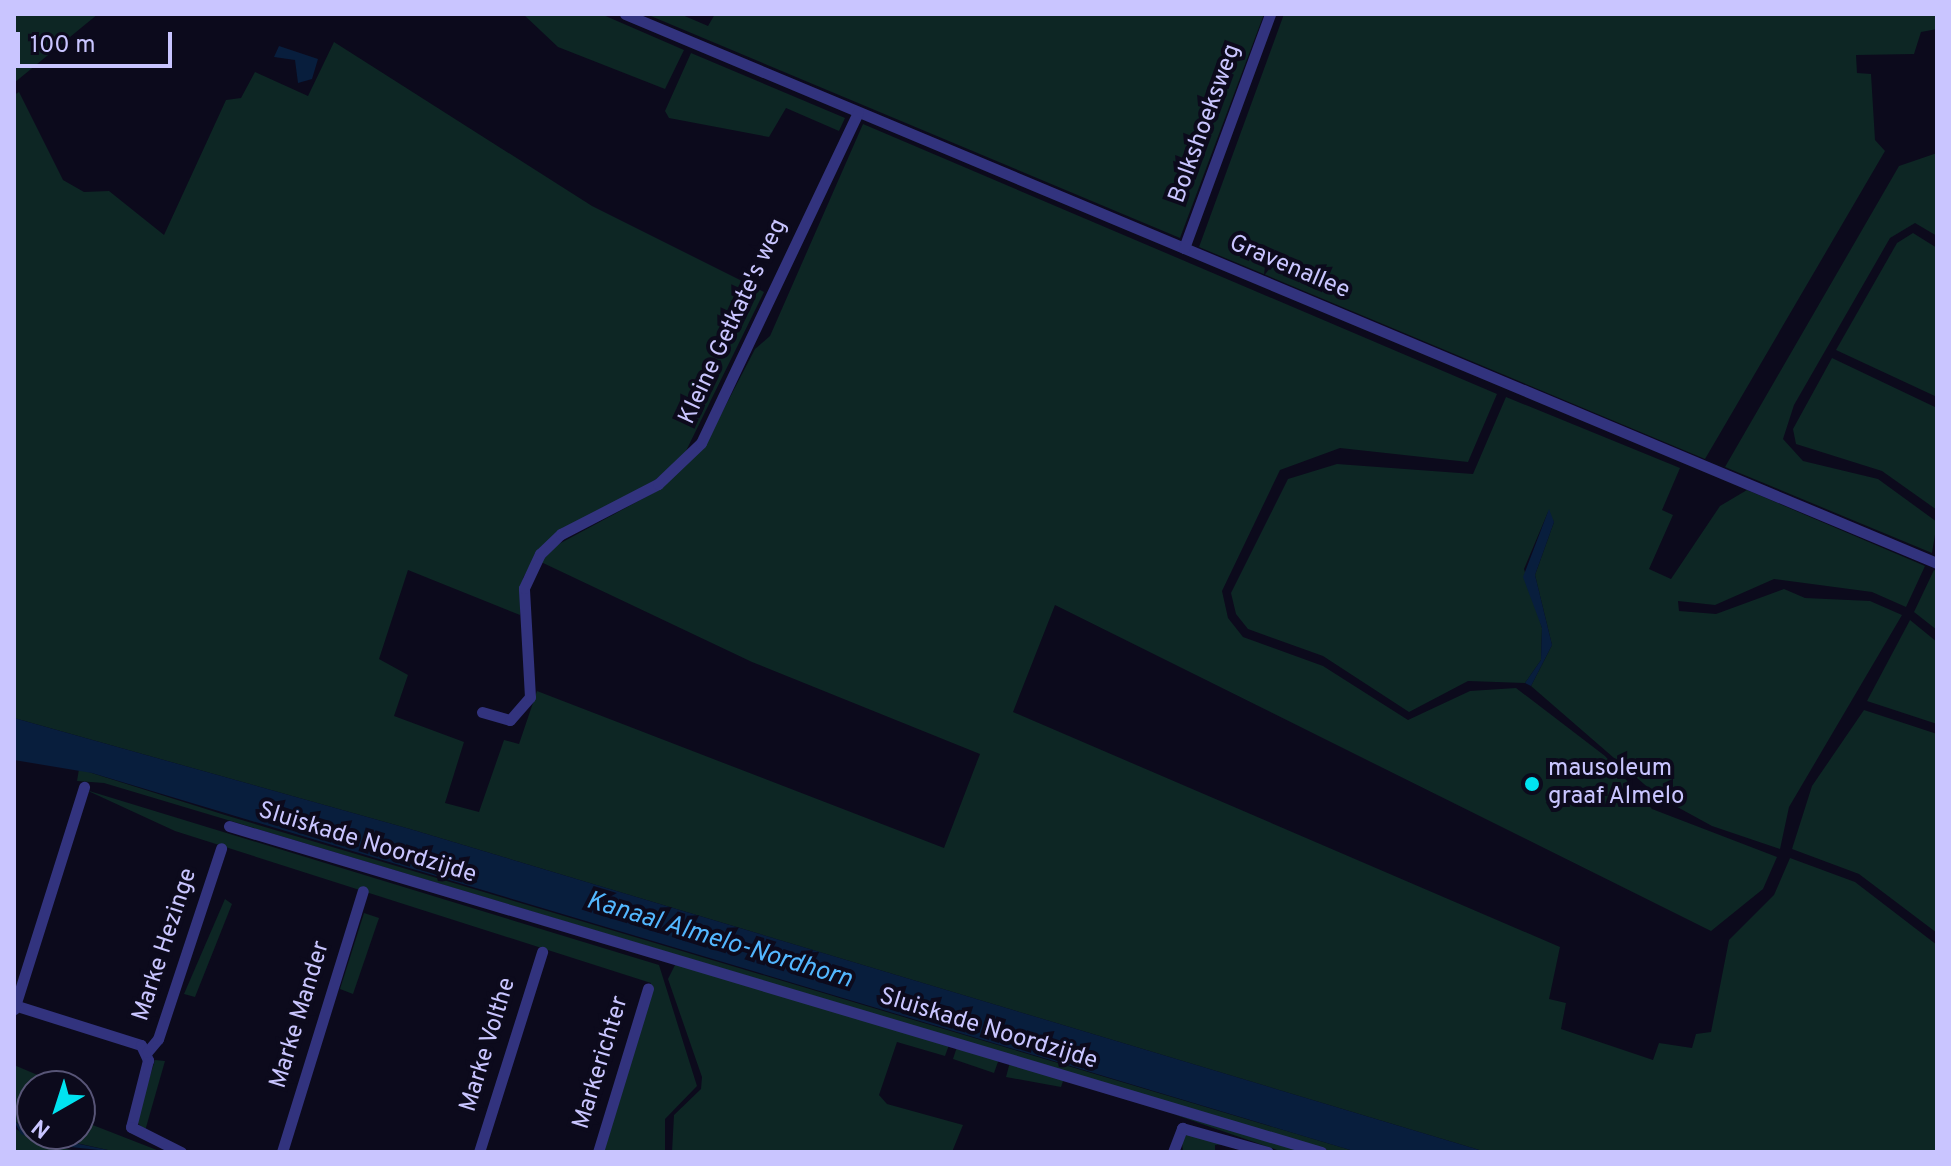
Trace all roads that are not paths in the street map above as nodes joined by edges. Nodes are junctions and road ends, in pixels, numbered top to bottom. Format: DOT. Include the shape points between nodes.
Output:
graph roads {
  1 [pos="625,14"];
  2 [pos="1270,14"];
  3 [pos="858,112"];
  4 [pos="1184,248"];
  5 [pos="1937,563"];
  6 [pos="482,712"];
  7 [pos="84,787"];
  8 [pos="229,826"];
  9 [pos="221,848"];
  10 [pos="363,891"];
  11 [pos="542,952"];
  12 [pos="648,988"];
  13 [pos="14,1007"];
  14 [pos="147,1052"];
  15 [pos="181,1152"];
  16 [pos="282,1152"];
  17 [pos="479,1152"];
  18 [pos="598,1152"];
  19 [pos="1173,1152"];
  20 [pos="1268,1152"];
  21 [pos="1321,1152"];
  1 -- 3 [label="street, Gravenallee"];
  2 -- 4 [label="street, Bolkshoeksweg"];
  3 -- 4 [label="street, Gravenallee"];
  3 -- 6 [label="street, Kleine Getkate's weg" via="701,443 658,484 561,534 540,554 524,588 530,697 510,720"];
  4 -- 5 [label="street, Gravenallee"];
  7 -- 13 [label="street"];
  8 -- 21 [label="street, Sluiskade Noordzijde"];
  9 -- 14 [label="street, Marke Hezinge" via="158,1039"];
  10 -- 16 [label="street, Marke Mander"];
  11 -- 17 [label="street, Marke Volthe"];
  12 -- 18 [label="street, Markerichter"];
  13 -- 14 [label="street"];
  14 -- 15 [label="street" via="131,1127"];
  19 -- 20 [label="street" via="1182,1128"];
}
